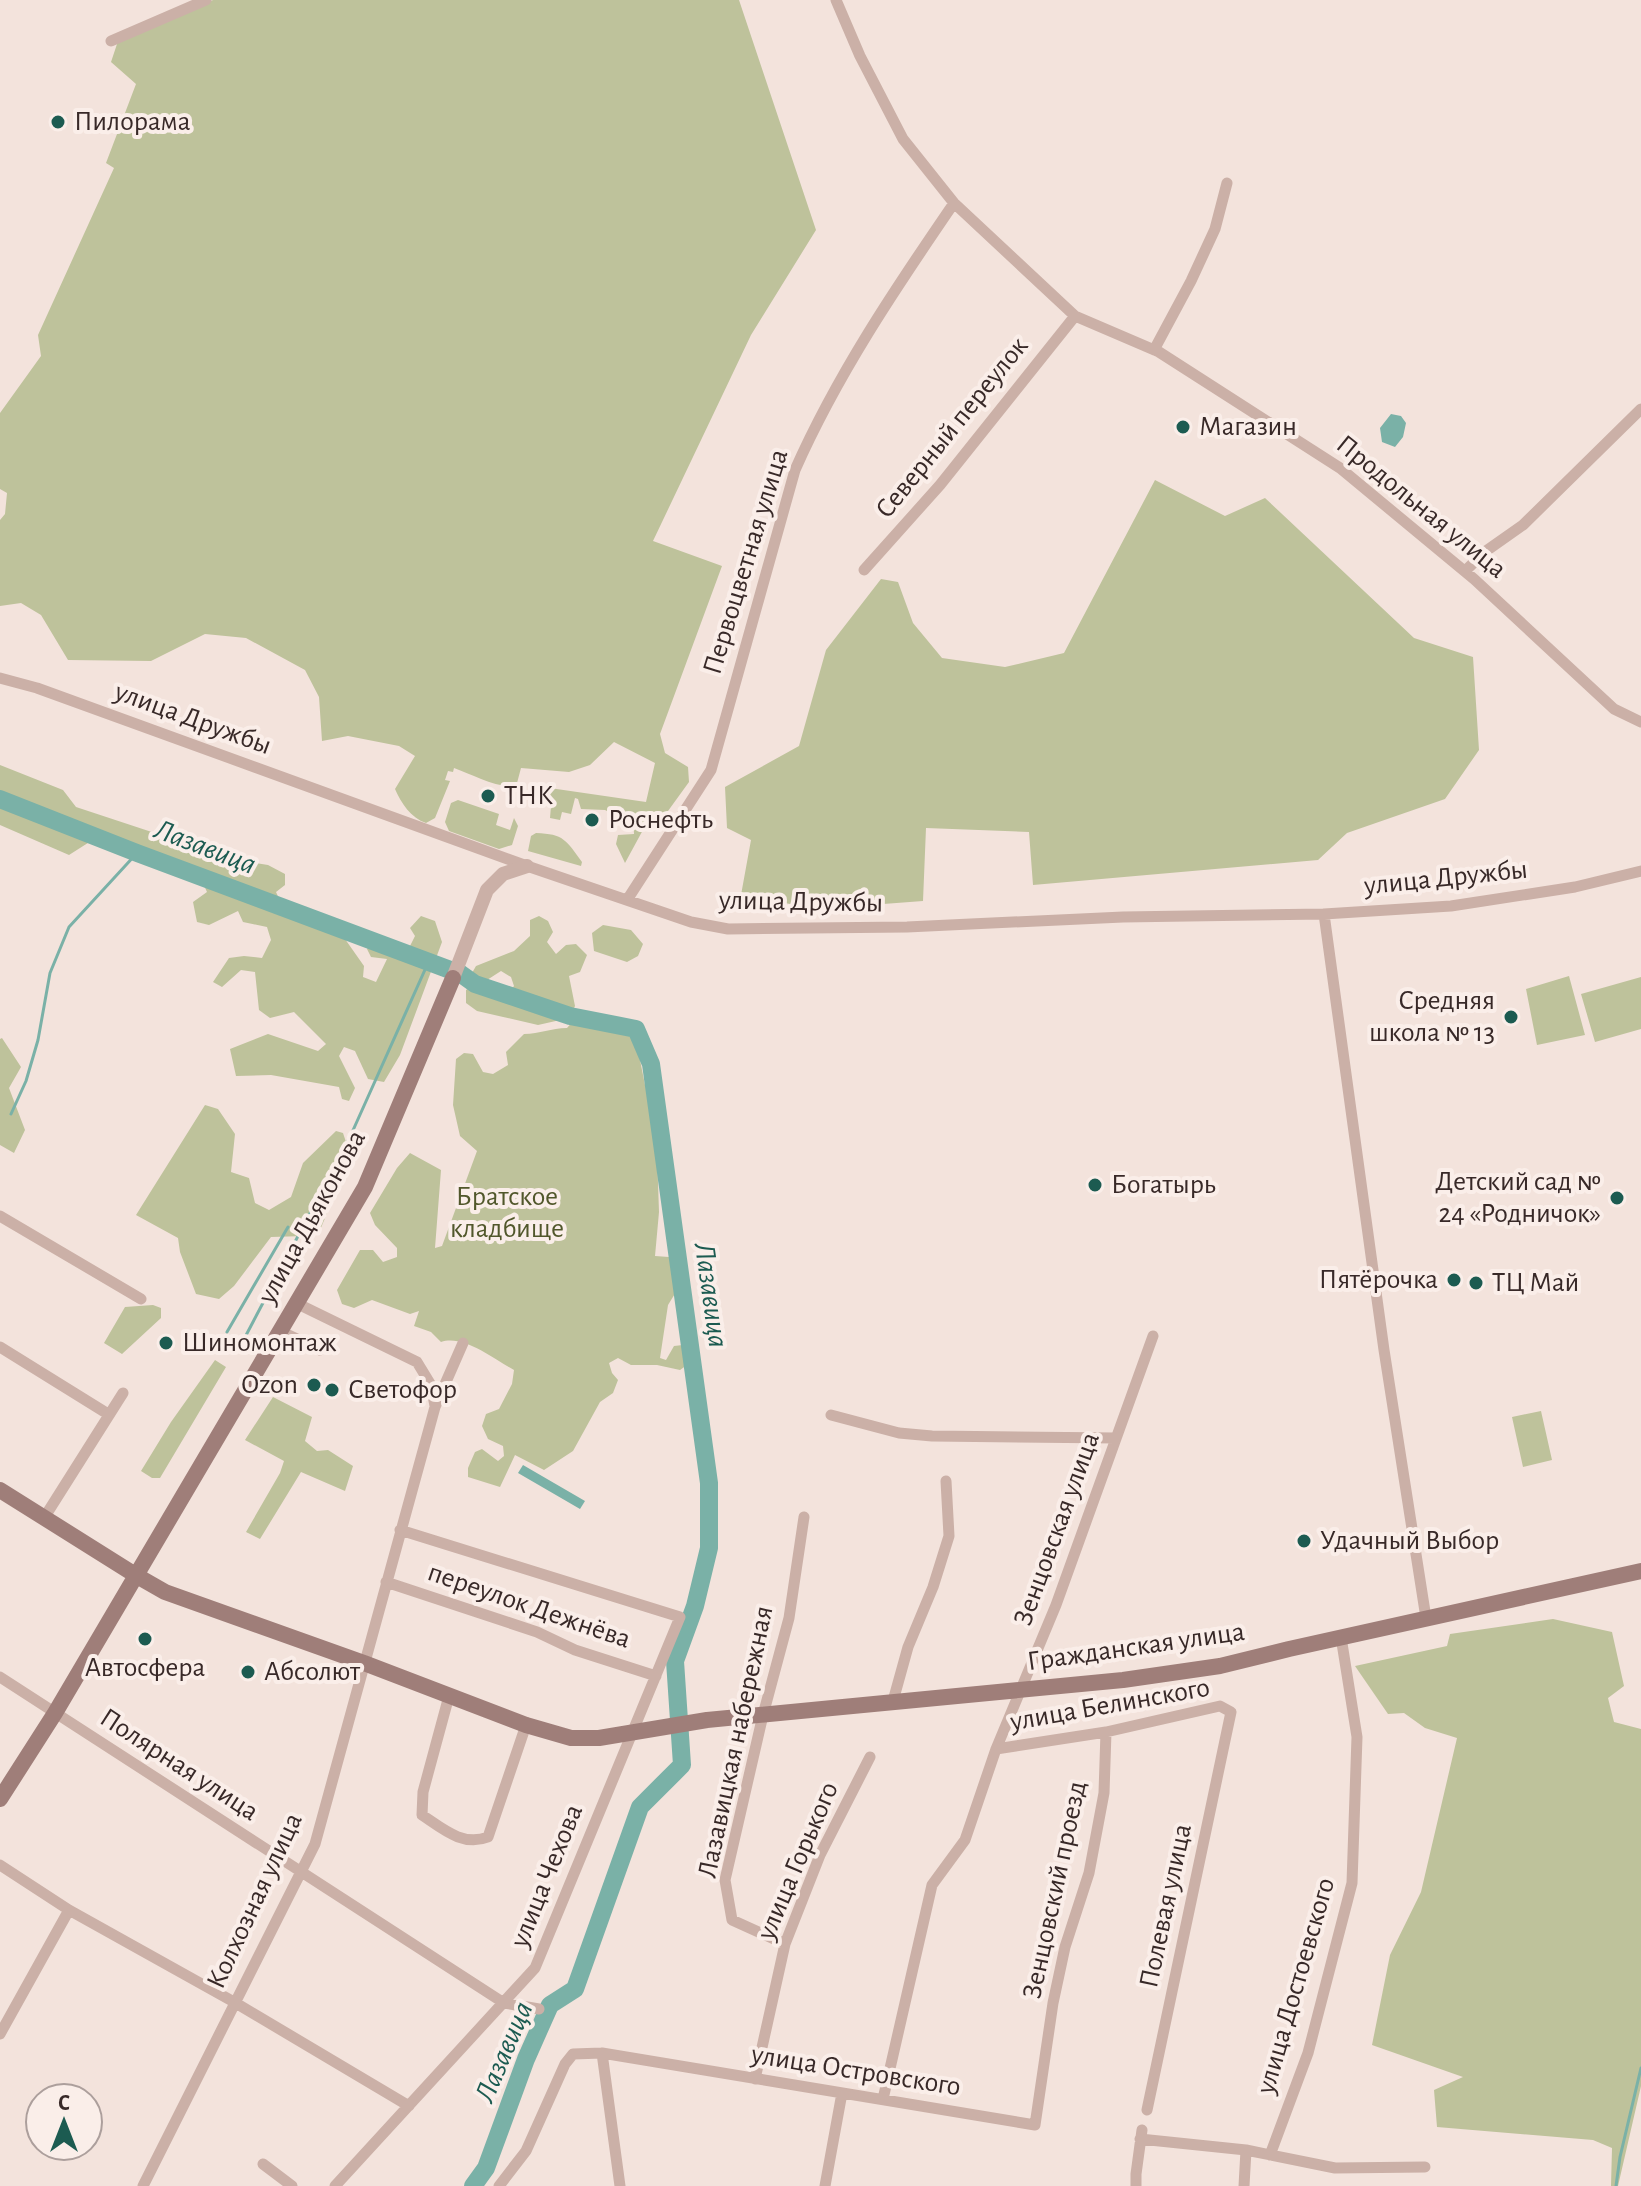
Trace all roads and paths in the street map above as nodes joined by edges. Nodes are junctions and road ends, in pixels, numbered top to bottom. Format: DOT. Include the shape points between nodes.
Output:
graph roads {
  1 [pos="206,0"];
  2 [pos="836,0"];
  3 [pos="111,41"];
  4 [pos="1227,183"];
  5 [pos="954,203"];
  6 [pos="1075,316"];
  7 [pos="1154,350"];
  8 [pos="1641,409"];
  9 [pos="864,570"];
  10 [pos="1465,571"];
  11 [pos="0,678"];
  12 [pos="1641,722"];
  13 [pos="527,866"];
  14 [pos="1641,871"];
  15 [pos="627,900"];
  16 [pos="1324,914"];
  17 [pos="453,978"];
  18 [pos="0,1216"];
  19 [pos="141,1299"];
  20 [pos="296,1303"];
  21 [pos="280,1331"];
  22 [pos="1153,1336"];
  23 [pos="463,1343"];
  24 [pos="0,1347"];
  25 [pos="320,1350"];
  26 [pos="123,1393"];
  27 [pos="435,1407"];
  28 [pos="108,1414"];
  29 [pos="831,1415"];
  30 [pos="1116,1438"];
  31 [pos="946,1481"];
  32 [pos="0,1490"];
  33 [pos="804,1517"];
  34 [pos="44,1518"];
  35 [pos="400,1530"];
  36 [pos="1641,1571"];
  37 [pos="137,1576"];
  38 [pos="386,1582"];
  39 [pos="1426,1618"];
  40 [pos="1341,1637"];
  41 [pos="364,1663"];
  42 [pos="656,1676"];
  43 [pos="0,1677"];
  44 [pos="1020,1690"];
  45 [pos="449,1696"];
  46 [pos="893,1701"];
  47 [pos="1231,1712"];
  48 [pos="55,1713"];
  49 [pos="763,1715"];
  50 [pos="526,1725"];
  51 [pos="1106,1732"];
  52 [pos="632,1734"];
  53 [pos="996,1749"];
  54 [pos="870,1757"];
  55 [pos="0,1799"];
  56 [pos="0,1865"];
  57 [pos="300,1871"];
  58 [pos="69,1910"];
  59 [pos="785,1944"];
  60 [pos="234,2002"];
  61 [pos="504,2003"];
  62 [pos="539,2009"];
  63 [pos="0,2034"];
  64 [pos="602,2053"];
  65 [pos="1045,2057"];
  66 [pos="755,2079"];
  67 [pos="842,2093"];
  68 [pos="883,2099"];
  69 [pos="409,2106"];
  70 [pos="1147,2110"];
  71 [pos="1246,2150"];
  72 [pos="1270,2155"];
  73 [pos="263,2164"];
  74 [pos="1425,2167"];
  75 [pos="143,2186"];
  76 [pos="292,2186"];
  77 [pos="335,2186"];
  78 [pos="499,2186"];
  79 [pos="620,2186"];
  80 [pos="825,2186"];
  81 [pos="1136,2186"];
  82 [pos="1244,2186"];
  1 -- 3 [label="street"];
  2 -- 5 [label="street, Продольная улица" via="903,139"];
  4 -- 7 [label="street" via="1215,229"];
  5 -- 6 [label="street, Продольная улица"];
  5 -- 15 [label="street, Первоцветная улица" via="878,315 812,431 795,470 711,770"];
  6 -- 7 [label="street, Продольная улица"];
  6 -- 9 [label="street, Северный переулок" via="940,485"];
  7 -- 10 [label="street, Продольная улица" via="1340,468"];
  8 -- 10 [label="street" via="1523,525"];
  10 -- 12 [label="street, Продольная улица" via="1614,709"];
  11 -- 13 [label="street, улица Дружбы"];
  13 -- 15 [label="street, улица Дружбы"];
  13 -- 17 [label="street, улица Дьяконова" via="503,874 487,890"];
  14 -- 16 [label="street, улица Дружбы" via="1451,906"];
  15 -- 16 [label="street, улица Дружбы" via="728,929"];
  16 -- 39 [label="street"];
  17 -- 20 [label="main road, улица Дьяконова" via="365,1187"];
  18 -- 19 [label="street"];
  20 -- 21 [label="main road, улица Дьяконова"];
  20 -- 27 [label="street" via="417,1362 431,1385"];
  21 -- 25 [label="street"];
  21 -- 37 [label="main road, улица Дьяконова"];
  22 -- 30 [label="street, Зенцовская улица"];
  23 -- 27 [label="street, Колхозная улица"];
  24 -- 28 [label="street"];
  26 -- 28 [label="street"];
  27 -- 35 [label="street, Колхозная улица"];
  28 -- 34 [label="street"];
  29 -- 30 [label="street" via="932,1436"];
  30 -- 44 [label="street, Зенцовская улица"];
  31 -- 46 [label="street" via="949,1536"];
  32 -- 34 [label="main road, Гражданская улица"];
  33 -- 49 [label="street, Лазавицкая набережная" via="789,1618"];
  34 -- 37 [label="main road, Гражданская улица"];
  35 -- 38 [label="street, Колхозная улица"];
  35 -- 42 [label="street, улица Чехова" via="680,1617"];
  36 -- 39 [label="main road, Гражданская улица"];
  37 -- 41 [label="main road, Гражданская улица" via="165,1592"];
  37 -- 48 [label="main road, улица Дьяконова"];
  38 -- 41 [label="street, Колхозная улица"];
  38 -- 42 [label="street, переулок Дежнёва"];
  39 -- 40 [label="main road, Гражданская улица"];
  40 -- 44 [label="main road, Гражданская улица" via="1220,1666"];
  40 -- 72 [label="street, улица Достоевского" via="1357,1737 1352,1883 1308,2053"];
  41 -- 45 [label="main road, Гражданская улица"];
  41 -- 57 [label="street, Колхозная улица" via="315,1844"];
  42 -- 52 [label="street, улица Чехова"];
  43 -- 48 [label="street, Полярная улица"];
  44 -- 46 [label="main road, Гражданская улица"];
  44 -- 53 [label="street, Зенцовская улица"];
  45 -- 50 [label="main road, Гражданская улица"];
  45 -- 50 [label="street" via="423,1792 422,1815 453,1836 477,1841 488,1837"];
  46 -- 49 [label="main road, Гражданская улица"];
  47 -- 51 [label="street, улица Белинского" via="1220,1706"];
  47 -- 70 [label="street, Полевая улица"];
  48 -- 55 [label="main road, улица Дьяконова"];
  48 -- 57 [label="street, Полярная улица"];
  49 -- 52 [label="main road, Гражданская улица"];
  49 -- 59 [label="street, Лазавицкая набережная" via="725,1880 732,1920"];
  50 -- 52 [label="main road, Гражданская улица" via="571,1738"];
  51 -- 53 [label="street, улица Белинского"];
  51 -- 65 [label="street, Зенцовский проезд" via="1102,1806 1089,1873 1065,1947"];
  52 -- 61 [label="street, улица Чехова" via="535,1968"];
  53 -- 68 [label="street, Зенцовская улица" via="965,1840 932,1885"];
  54 -- 59 [label="street, улица Горького" via="820,1855"];
  56 -- 58 [label="street"];
  57 -- 60 [label="street, Колхозная улица"];
  57 -- 61 [label="street, Полярная улица"];
  58 -- 60 [label="street"];
  58 -- 63 [label="street"];
  59 -- 66 [label="street, улица Горького"];
  60 -- 69 [label="street"];
  60 -- 75 [label="street, Колхозная улица"];
  61 -- 62 [label="street, Полярная улица"];
  61 -- 69 [label="street, улица Чехова"];
  64 -- 66 [label="street, улица Островского"];
  64 -- 78 [label="street" via="573,2054 565,2064 526,2151"];
  64 -- 79 [label="street"];
  65 -- 68 [label="street, улица Островского" via="1035,2125"];
  66 -- 67 [label="street, улица Островского"];
  67 -- 68 [label="street, улица Островского"];
  67 -- 80 [label="street"];
  69 -- 77 [label="street, улица Чехова"];
  71 -- 72 [label="street"];
  71 -- 81 [label="street" via="1141,2135"];
  71 -- 82 [label="street"];
  72 -- 74 [label="street" via="1335,2168"];
  73 -- 76 [label="street"];
}
